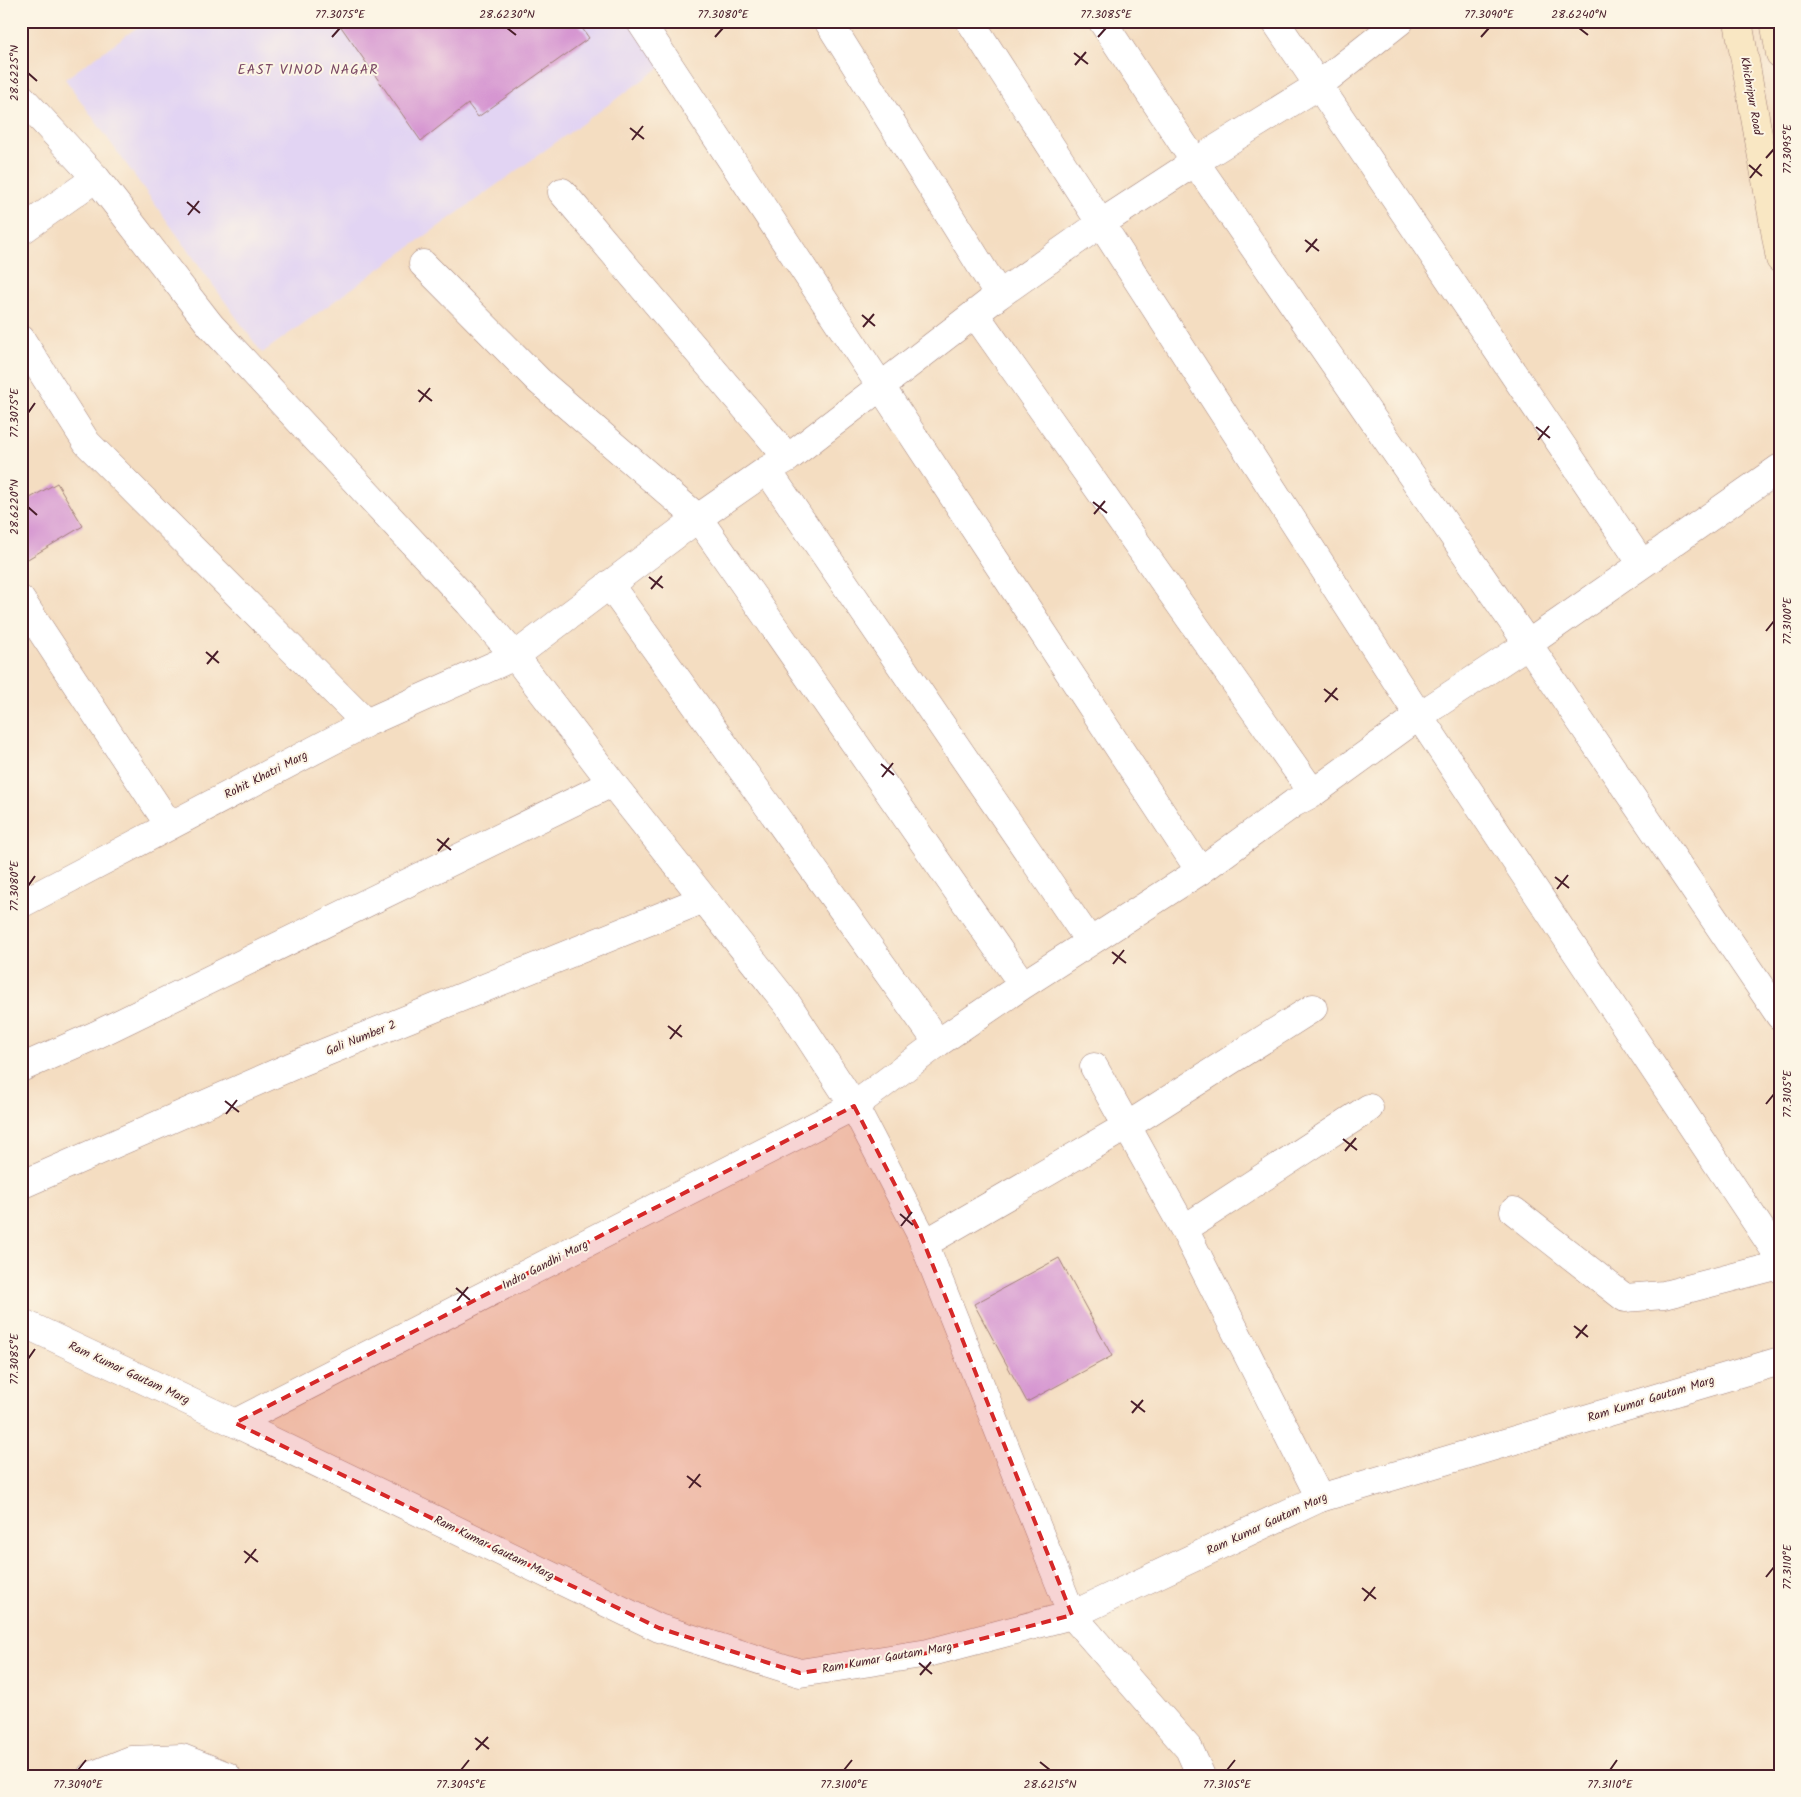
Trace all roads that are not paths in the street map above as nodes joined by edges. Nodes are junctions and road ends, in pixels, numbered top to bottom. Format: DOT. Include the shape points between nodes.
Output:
graph roads {
  1 [pos="640,21"];
  2 [pos="828,21"];
  3 [pos="970,21"];
  4 [pos="1102,21"];
  5 [pos="1275,21"];
  6 [pos="1400,21"];
  7 [pos="1738,21"];
  8 [pos="1774,21"];
  9 [pos="1780,54"];
  10 [pos="1320,85"];
  11 [pos="21,97"];
  12 [pos="1195,162"];
  13 [pos="96,178"];
  14 [pos="562,192"];
  15 [pos="1100,224"];
  16 [pos="21,231"];
  17 [pos="1780,259"];
  18 [pos="422,264"];
  19 [pos="999,295"];
  20 [pos="974,314"];
  21 [pos="21,338"];
  22 [pos="880,387"];
  23 [pos="777,464"];
  24 [pos="1780,468"];
  25 [pos="698,518"];
  26 [pos="1642,564"];
  27 [pos="609,584"];
  28 [pos="21,600"];
  29 [pos="1528,644"];
  30 [pos="515,656"];
  31 [pos="1418,716"];
  32 [pos="366,723"];
  33 [pos="612,783"];
  34 [pos="1313,794"];
  35 [pos="169,825"];
  36 [pos="1200,871"];
  37 [pos="704,899"];
  38 [pos="21,904"];
  39 [pos="1090,942"];
  40 [pos="1022,985"];
  41 [pos="1312,1008"];
  42 [pos="1780,1016"];
  43 [pos="938,1043"];
  44 [pos="1094,1067"];
  45 [pos="21,1068"];
  46 [pos="854,1106"];
  47 [pos="1369,1108"];
  48 [pos="1127,1126"];
  49 [pos="21,1184"];
  50 [pos="1514,1211"];
  51 [pos="1184,1228"];
  52 [pos="924,1244"];
  53 [pos="1780,1258"];
  54 [pos="1780,1264"];
  55 [pos="21,1322"];
  56 [pos="1780,1361"];
  57 [pos="235,1423"];
  58 [pos="1320,1498"];
  59 [pos="1072,1615"];
  60 [pos="91,1776"];
  61 [pos="226,1776"];
  62 [pos="1201,1776"];
  1 -- 22 [label="street"];
  2 -- 19 [label="street"];
  3 -- 15 [label="street"];
  4 -- 12 [label="street"];
  5 -- 10 [label="street"];
  6 -- 10 [label="street, Rohit Khatri Marg"];
  7 -- 17 [label="main road, Khichripur Road"];
  8 -- 9 [label="main road"];
  10 -- 12 [label="street, Rohit Khatri Marg"];
  10 -- 26 [label="street"];
  11 -- 13 [label="street"];
  12 -- 15 [label="street, Rohit Khatri Marg"];
  12 -- 29 [label="street"];
  13 -- 16 [label="street"];
  13 -- 30 [label="street" via="211,326"];
  14 -- 23 [label="street"];
  15 -- 19 [label="street, Rohit Khatri Marg"];
  15 -- 31 [label="street"];
  18 -- 25 [label="street" via="539,381"];
  19 -- 20 [label="street, Rohit Khatri Marg"];
  20 -- 22 [label="street, Rohit Khatri Marg"];
  20 -- 34 [label="street"];
  21 -- 32 [label="street" via="87,443"];
  22 -- 23 [label="street, Rohit Khatri Marg"];
  22 -- 36 [label="street"];
  23 -- 25 [label="street, Rohit Khatri Marg"];
  23 -- 39 [label="street"];
  24 -- 26 [label="street, Indra Gandhi Marg"];
  25 -- 27 [label="street, Rohit Khatri Marg"];
  25 -- 40 [label="street"];
  26 -- 29 [label="street, Indra Gandhi Marg"];
  27 -- 30 [label="street, Rohit Khatri Marg"];
  27 -- 43 [label="street"];
  28 -- 35 [label="street"];
  29 -- 31 [label="street, Indra Gandhi Marg"];
  29 -- 42 [label="street"];
  30 -- 32 [label="street, Rohit Khatri Marg"];
  30 -- 33 [label="street"];
  31 -- 34 [label="street, Indra Gandhi Marg"];
  31 -- 53 [label="street"];
  32 -- 35 [label="street, Rohit Khatri Marg"];
  33 -- 37 [label="street"];
  33 -- 45 [label="street"];
  34 -- 36 [label="street, Indra Gandhi Marg" via="1294,803"];
  35 -- 38 [label="street, Rohit Khatri Marg"];
  36 -- 39 [label="street, Indra Gandhi Marg"];
  37 -- 46 [label="street" via="788,1005"];
  37 -- 49 [label="street, Gali Number 2" via="299,1063"];
  39 -- 40 [label="street, Indra Gandhi Marg"];
  40 -- 43 [label="street, Indra Gandhi Marg"];
  41 -- 48 [label="street"];
  43 -- 46 [label="street, Indra Gandhi Marg"];
  44 -- 48 [label="street"];
  46 -- 52 [label="street"];
  46 -- 57 [label="street, Indra Gandhi Marg"];
  47 -- 51 [label="street"];
  48 -- 51 [label="street"];
  48 -- 52 [label="street"];
  50 -- 54 [label="street" via="1624,1298 1664,1294"];
  51 -- 58 [label="street"];
  52 -- 59 [label="street"];
  55 -- 57 [label="street, Ram Kumar Gautam Marg"];
  56 -- 58 [label="street, Ram Kumar Gautam Marg"];
  57 -- 59 [label="street, Ram Kumar Gautam Marg" via="659,1628 800,1674 928,1653"];
  58 -- 59 [label="street, Ram Kumar Gautam Marg"];
  59 -- 62 [label="street" via="1189,1748"];
  60 -- 61 [label="street" via="131,1760 182,1758"];
}
